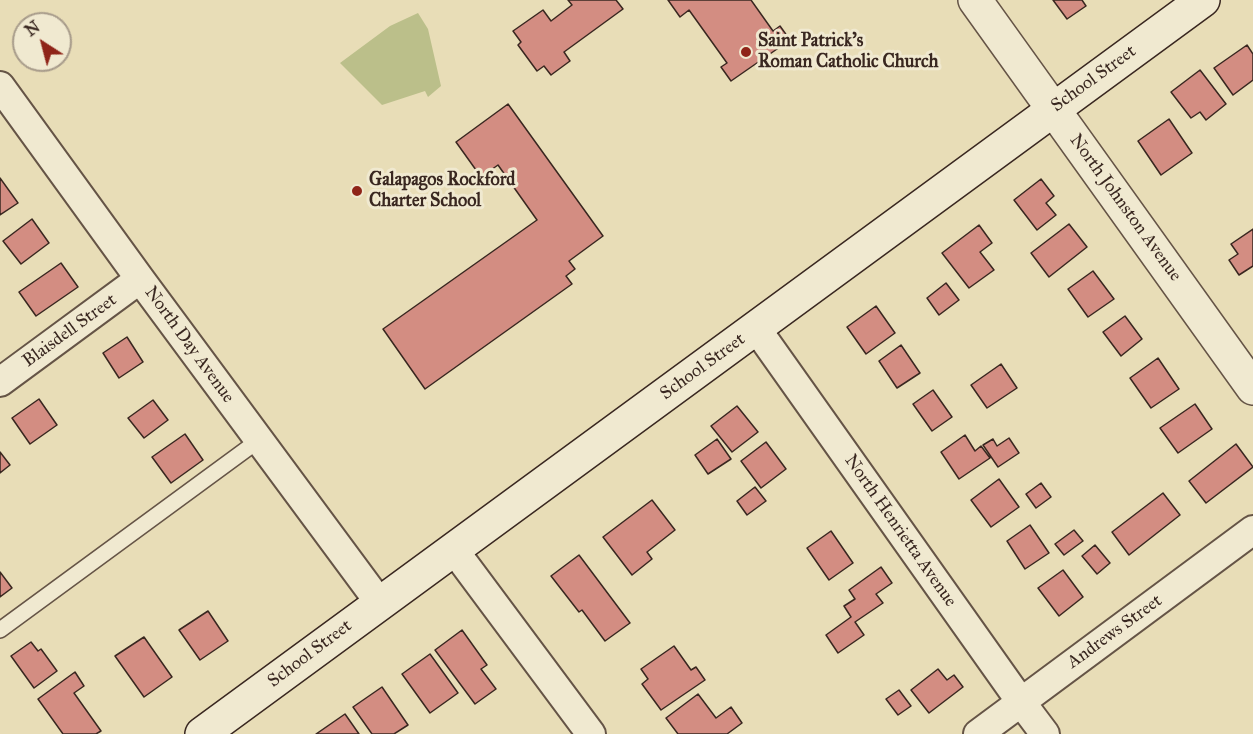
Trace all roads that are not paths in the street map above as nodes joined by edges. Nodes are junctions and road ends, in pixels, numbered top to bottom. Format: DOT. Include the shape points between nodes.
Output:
graph roads {
  1 [pos="975,0"];
  2 [pos="1203,0"];
  3 [pos="0,86"];
  4 [pos="1054,109"];
  5 [pos="140,279"];
  6 [pos="756,328"];
  7 [pos="0,382"];
  8 [pos="1253,388"];
  9 [pos="259,440"];
  10 [pos="1253,530"];
  11 [pos="454,550"];
  12 [pos="379,602"];
  13 [pos="0,630"];
  14 [pos="1021,702"];
  15 [pos="202,734"];
  16 [pos="591,734"];
  17 [pos="978,734"];
  18 [pos="1046,734"];
  1 -- 4 [label="main road, North Johnston Avenue"];
  2 -- 4 [label="main road, School Street"];
  3 -- 5 [label="street, North Day Avenue"];
  4 -- 6 [label="main road, School Street"];
  4 -- 8 [label="main road, North Johnston Avenue"];
  5 -- 7 [label="street, Blaisdell Street"];
  5 -- 9 [label="street, North Day Avenue"];
  6 -- 11 [label="main road, School Street"];
  6 -- 14 [label="street, North Henrietta Avenue"];
  9 -- 12 [label="street, North Day Avenue"];
  9 -- 13 [label="lane"];
  10 -- 14 [label="street, Andrews Street"];
  11 -- 12 [label="main road, School Street"];
  11 -- 16 [label="street"];
  12 -- 15 [label="main road, School Street"];
  14 -- 17 [label="street, Andrews Street"];
  14 -- 18 [label="street, North Henrietta Avenue"];
}
